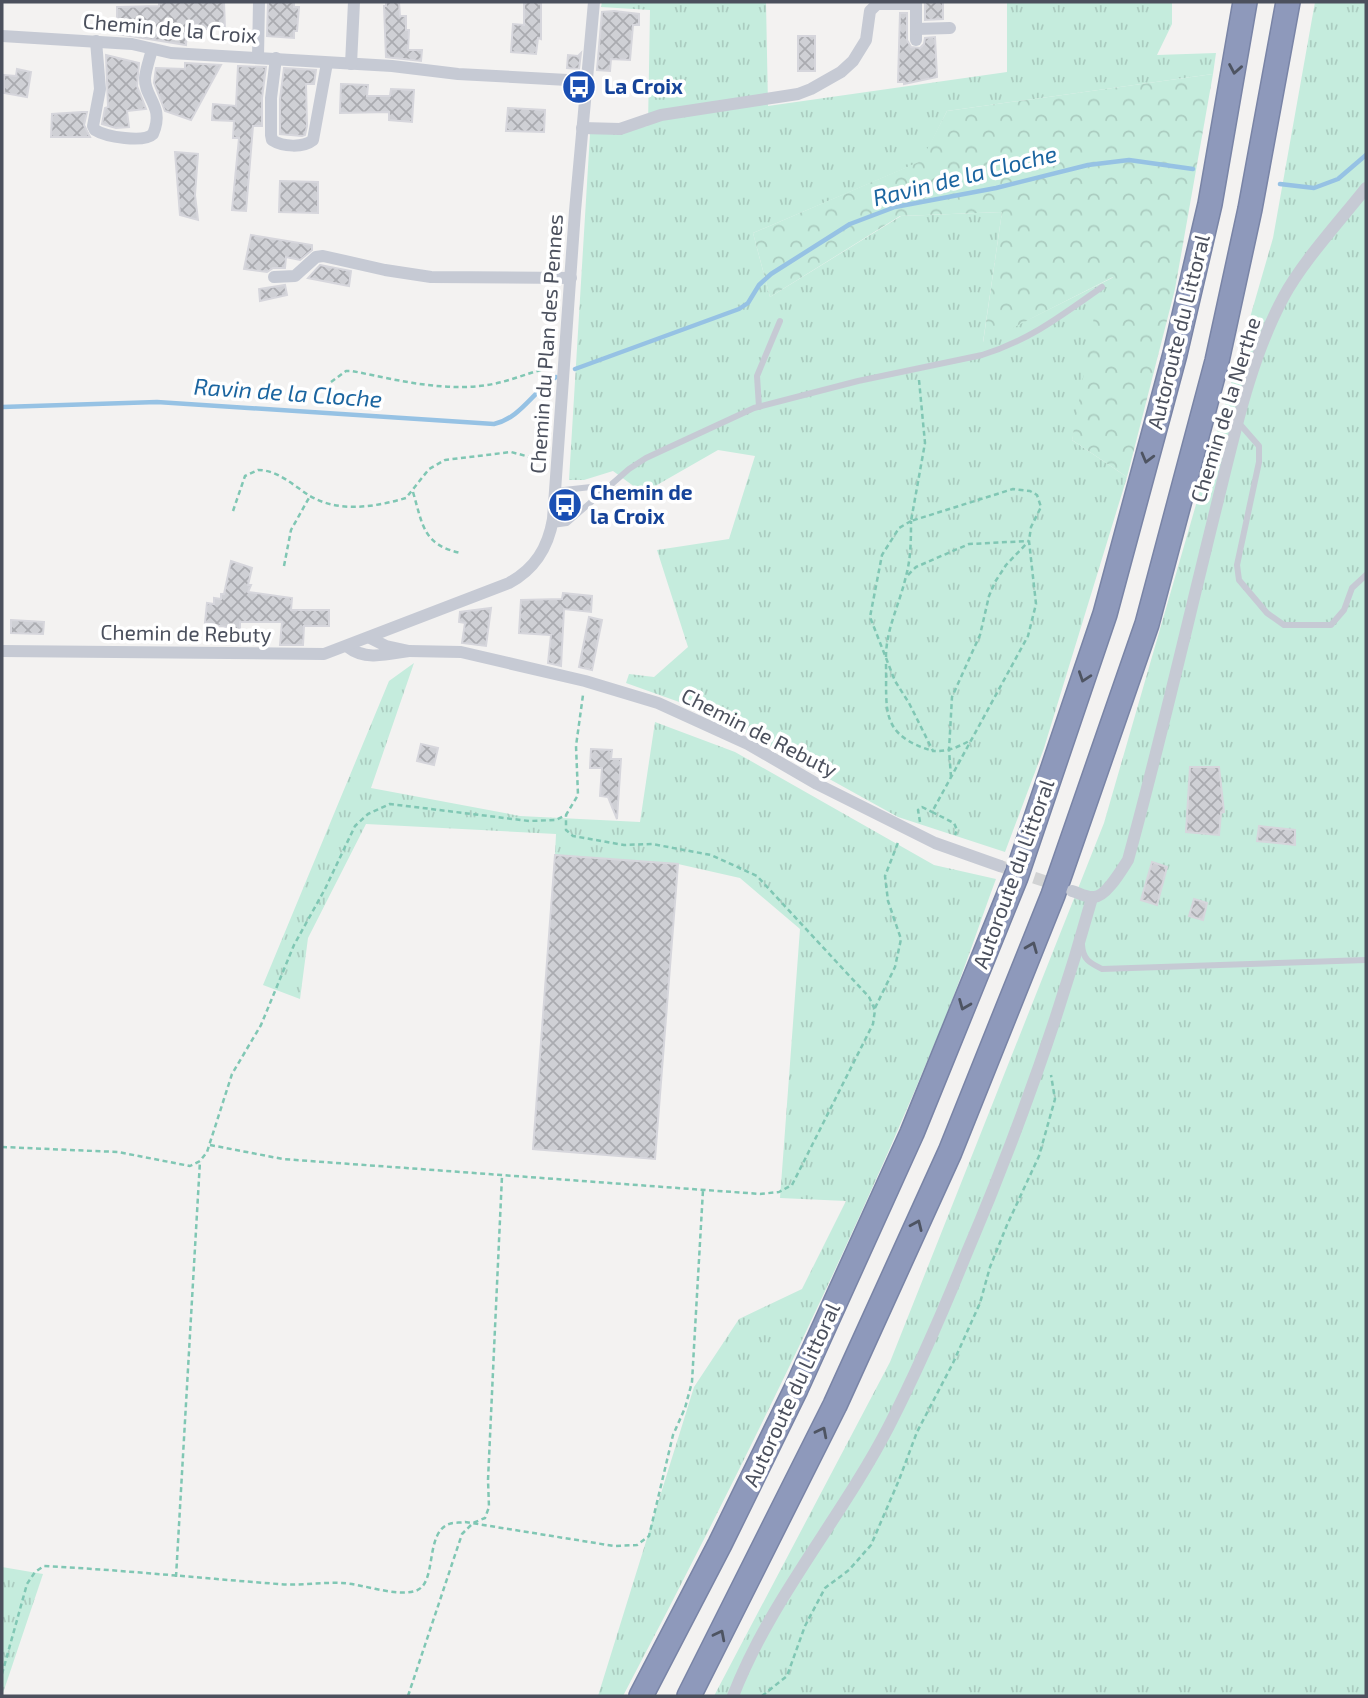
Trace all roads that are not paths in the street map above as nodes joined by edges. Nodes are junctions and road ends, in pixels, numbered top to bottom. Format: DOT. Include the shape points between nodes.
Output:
graph roads {
  1 [pos="259,2"];
  2 [pos="354,2"];
  3 [pos="594,2"];
  4 [pos="1245,2"];
  5 [pos="1288,2"];
  6 [pos="916,3"];
  7 [pos="950,28"];
  8 [pos="2,36"];
  9 [pos="96,41"];
  10 [pos="152,49"];
  11 [pos="258,57"];
  12 [pos="276,58"];
  13 [pos="327,63"];
  14 [pos="351,64"];
  15 [pos="586,81"];
  16 [pos="582,128"];
  17 [pos="1366,188"];
  18 [pos="274,277"];
  19 [pos="571,278"];
  20 [pos="1102,287"];
  21 [pos="780,321"];
  22 [pos="759,407"];
  23 [pos="1238,422"];
  24 [pos="611,485"];
  25 [pos="555,491"];
  26 [pos="552,525"];
  27 [pos="1366,575"];
  28 [pos="370,638"];
  29 [pos="348,647"];
  30 [pos="2,651"];
  31 [pos="409,651"];
  32 [pos="1000,866"];
  33 [pos="1072,891"];
  34 [pos="1092,898"];
  35 [pos="1082,937"];
  36 [pos="1366,960"];
  37 [pos="641,1696"];
  38 [pos="689,1696"];
  39 [pos="733,1696"];
  1 -- 11 [label="street"];
  2 -- 14 [label="street"];
  3 -- 15 [label="street, Chemin du Plan des Pennes"];
  4 -- 37 [label="highway, Autoroute du Littoral, one-way" via="1210,204 1175,354 1105,614 1016,877 912,1133 802,1377"];
  38 -- 5 [label="highway, Autoroute du Littoral, one-way" via="858,1355 950,1152 1053,895 1147,624 1217,361 1251,209"];
  6 -- 7 [label="street" via="916,34"];
  6 -- 16 [label="street" via="877,4 870,11 866,40 853,61 798,94 661,115 620,129"];
  8 -- 9 [label="street, Chemin de la Croix"];
  9 -- 10 [label="street, Chemin de la Croix"];
  9 -- 10 [label="street" via="100,89 93,126 104,135 145,139 153,134 156,110 145,78"];
  10 -- 11 [label="street, Chemin de la Croix"];
  11 -- 12 [label="street, Chemin de la Croix"];
  12 -- 13 [label="street, Chemin de la Croix"];
  12 -- 13 [label="street" via="271,135 281,145 304,145 313,140"];
  13 -- 14 [label="street, Chemin de la Croix"];
  14 -- 15 [label="street, Chemin de la Croix"];
  15 -- 16 [label="street, Chemin du Plan des Pennes"];
  16 -- 19 [label="street, Chemin du Plan des Pennes"];
  17 -- 23 [label="street, Chemin de la Nerthe" via="1284,296 1270,324"];
  18 -- 19 [label="street" via="295,276 323,256 431,277"];
  19 -- 25 [label="street, Chemin du Plan des Pennes"];
  20 -- 22 [label="lane" via="1027,338 982,355"];
  21 -- 22 [label="lane" via="757,376"];
  22 -- 24 [label="lane" via="646,458"];
  23 -- 27 [label="lane" via="1259,446 1237,565 1239,580 1267,613 1284,625 1331,625 1344,610 1352,588"];
  23 -- 34 [label="street, Chemin de la Nerthe" via="1128,860 1107,889"];
  24 -- 25 [label="lane"];
  24 -- 26 [label="lane" via="567,523"];
  25 -- 26 [label="street, Chemin du Plan des Pennes"];
  26 -- 28 [label="street, Chemin du Plan des Pennes" via="543,552 517,579"];
  28 -- 29 [label="street, Chemin du Plan des Pennes"];
  28 -- 31 [label="street, Chemin de Rebuty"];
  29 -- 30 [label="street, Chemin de Rebuty" via="317,655"];
  29 -- 31 [label="street, Chemin de Rebuty" via="374,655"];
  31 -- 32 [label="street, Chemin de Rebuty" via="461,652 658,703 912,831"];
  33 -- 34 [label="street"];
  34 -- 35 [label="street"];
  35 -- 36 [label="lane" via="1082,955 1102,969"];
  35 -- 39 [label="street" via="1011,1148 943,1310 889,1425 854,1488 781,1598"];
}
